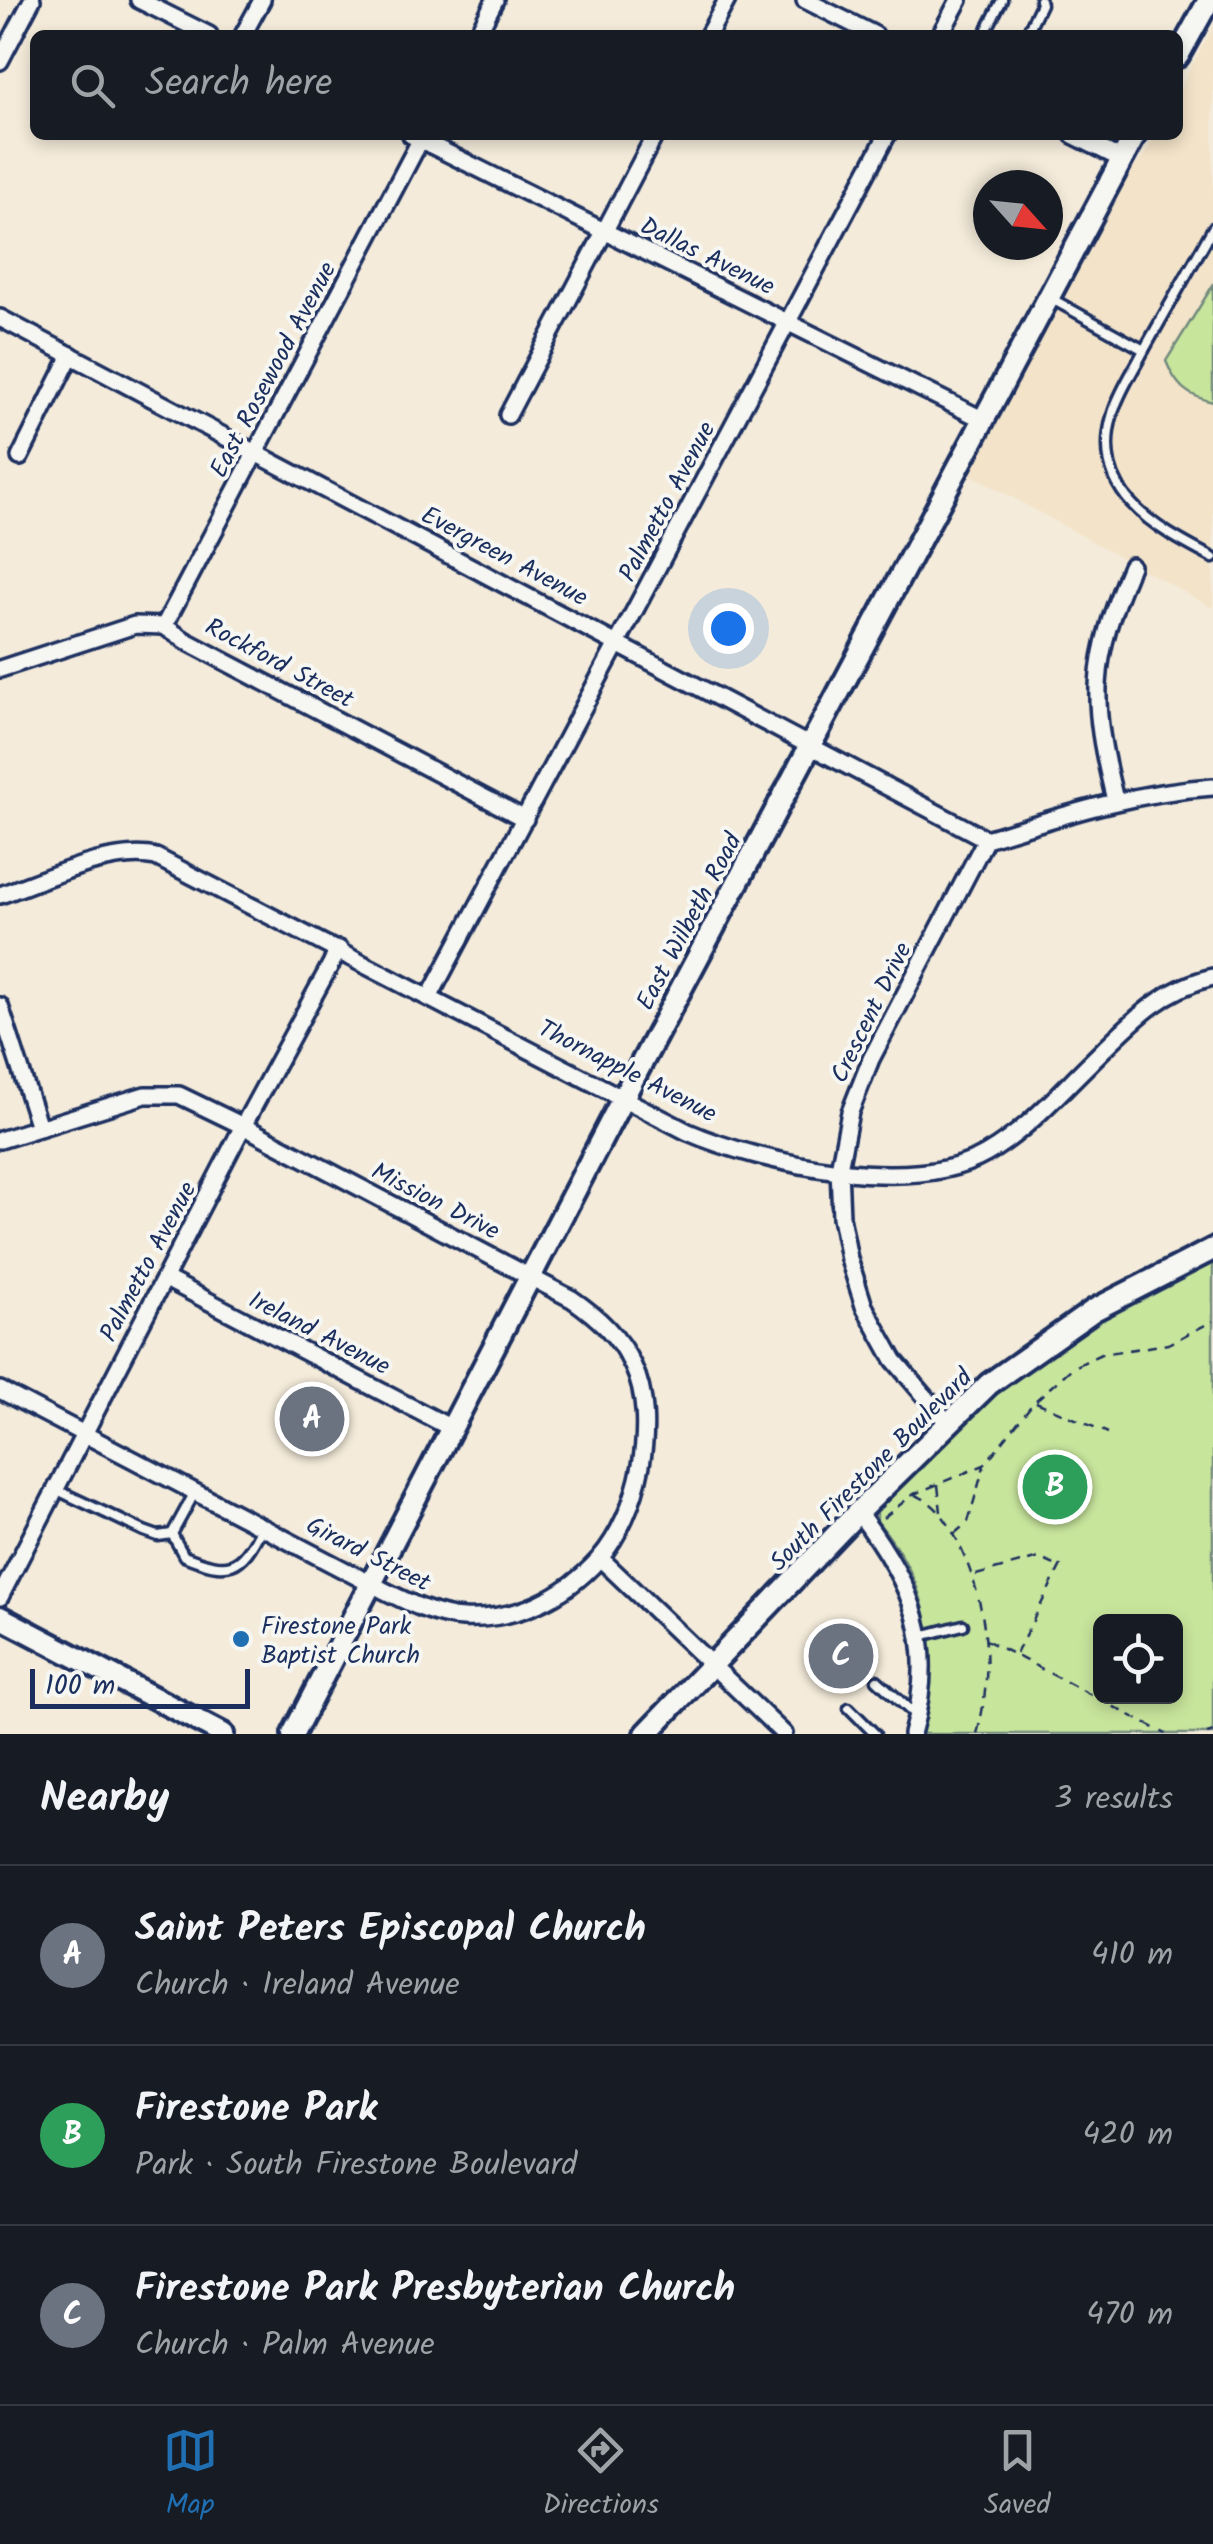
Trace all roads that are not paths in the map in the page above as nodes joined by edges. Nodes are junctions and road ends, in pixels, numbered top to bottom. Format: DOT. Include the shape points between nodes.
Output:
graph roads {
  1 [pos="32,0"];
  2 [pos="138,0"];
  3 [pos="262,0"];
  4 [pos="495,0"];
  5 [pos="727,0"];
  6 [pos="805,0"];
  7 [pos="959,0"];
  8 [pos="1002,0"];
  9 [pos="1040,0"];
  10 [pos="1209,0"];
  11 [pos="200,30"];
  12 [pos="247,30"];
  13 [pos="479,30"];
  14 [pos="711,30"];
  15 [pos="865,30"];
  16 [pos="943,30"];
  17 [pos="987,30"];
  18 [pos="1029,30"];
  19 [pos="1183,47"];
  20 [pos="0,61"];
  21 [pos="417,140"];
  22 [pos="425,140"];
  23 [pos="652,140"];
  24 [pos="885,140"];
  25 [pos="1083,140"];
  26 [pos="1131,140"];
  27 [pos="1121,159"];
  28 [pos="1213,228"];
  29 [pos="604,231"];
  30 [pos="1048,296"];
  31 [pos="0,318"];
  32 [pos="789,323"];
  33 [pos="1144,350"];
  34 [pos="71,355"];
  35 [pos="508,415"];
  36 [pos="982,419"];
  37 [pos="256,452"];
  38 [pos="20,457"];
  39 [pos="1213,558"];
  40 [pos="1131,566"];
  41 [pos="164,626"];
  42 [pos="619,643"];
  43 [pos="0,668"];
  44 [pos="810,745"];
  45 [pos="1213,787"];
  46 [pos="1116,800"];
  47 [pos="525,819"];
  48 [pos="986,840"];
  49 [pos="0,894"];
  50 [pos="339,949"];
  51 [pos="1213,978"];
  52 [pos="430,996"];
  53 [pos="0,1006"];
  54 [pos="622,1098"];
  55 [pos="244,1126"];
  56 [pos="39,1127"];
  57 [pos="0,1140"];
  58 [pos="839,1170"];
  59 [pos="1213,1249"];
  60 [pos="530,1277"];
  61 [pos="166,1279"];
  62 [pos="0,1390"];
  63 [pos="947,1422"];
  64 [pos="452,1428"];
  65 [pos="85,1434"];
  66 [pos="56,1490"];
  67 [pos="195,1492"];
  68 [pos="858,1512"];
  69 [pos="262,1526"];
  70 [pos="172,1534"];
  71 [pos="600,1558"];
  72 [pos="371,1584"];
  73 [pos="0,1597"];
  74 [pos="0,1617"];
  75 [pos="963,1625"];
  76 [pos="921,1636"];
  77 [pos="712,1666"];
  78 [pos="877,1680"];
  79 [pos="849,1708"];
  80 [pos="917,1716"];
  81 [pos="223,1734"];
  82 [pos="293,1734"];
  83 [pos="646,1734"];
  84 [pos="784,1734"];
  85 [pos="876,1734"];
  86 [pos="912,1734"];
  1 -- 20 [label="street"];
  2 -- 11 [label="street"];
  3 -- 12 [label="street"];
  4 -- 13 [label="street"];
  5 -- 14 [label="street"];
  6 -- 15 [label="street"];
  7 -- 16 [label="street"];
  8 -- 17 [label="lane"];
  9 -- 18 [label="lane"];
  10 -- 19 [label="main road"];
  21 -- 37 [label="street, East Rosewood Avenue"];
  22 -- 29 [label="street, Dallas Avenue"];
  23 -- 29 [label="street"];
  24 -- 32 [label="street, Palmetto Avenue"];
  25 -- 27 [label="street"];
  26 -- 27 [label="main road, East Wilbeth Road"];
  27 -- 30 [label="main road, East Wilbeth Road"];
  28 -- 33 [label="lane"];
  29 -- 32 [label="street, Dallas Avenue"];
  29 -- 35 [label="street"];
  30 -- 33 [label="lane"];
  30 -- 36 [label="main road, East Wilbeth Road"];
  31 -- 34 [label="street, Evergreen Avenue"];
  32 -- 36 [label="street, Dallas Avenue"];
  32 -- 42 [label="street, Palmetto Avenue"];
  33 -- 39 [label="lane" via="1113,412 1112,468 1141,516"];
  34 -- 37 [label="street, Evergreen Avenue"];
  34 -- 38 [label="street"];
  36 -- 44 [label="main road, East Wilbeth Road"];
  37 -- 41 [label="street, East Rosewood Avenue"];
  37 -- 42 [label="street, Evergreen Avenue"];
  40 -- 46 [label="street" via="1106,628 1096,687 1100,741"];
  41 -- 43 [label="street" via="135,625"];
  41 -- 47 [label="street, Rockford Street"];
  42 -- 44 [label="street, Evergreen Avenue"];
  42 -- 47 [label="street, Palmetto Avenue"];
  44 -- 48 [label="street, Evergreen Avenue"];
  44 -- 54 [label="main road, East Wilbeth Road"];
  45 -- 46 [label="street"];
  46 -- 48 [label="street"];
  47 -- 52 [label="street, Palmetto Avenue"];
  48 -- 58 [label="street, Crescent Drive" via="871,1059 850,1112"];
  49 -- 50 [label="street, Thornapple Avenue" via="110,859 146,855"];
  50 -- 52 [label="street, Thornapple Avenue"];
  50 -- 55 [label="street, Palmetto Avenue"];
  51 -- 58 [label="street, Thornapple Avenue" via="1180,987 1145,1009 1025,1126 983,1156 917,1173"];
  52 -- 54 [label="street, Thornapple Avenue"];
  53 -- 56 [label="street"];
  54 -- 58 [label="street, Thornapple Avenue" via="709,1141"];
  54 -- 60 [label="main road, East Wilbeth Road"];
  55 -- 56 [label="street, Mission Drive" via="158,1093"];
  55 -- 60 [label="street, Mission Drive"];
  55 -- 61 [label="street, Palmetto Avenue"];
  56 -- 57 [label="street, Mission Drive"];
  58 -- 63 [label="street, Crescent Drive" via="848,1259 864,1306 894,1360"];
  59 -- 63 [label="main road, South Firestone Boulevard" via="1049,1338"];
  60 -- 64 [label="main road, East Wilbeth Road"];
  60 -- 71 [label="street, Mission Drive" via="597,1316 641,1388 643,1462"];
  61 -- 64 [label="street, Ireland Avenue"];
  61 -- 65 [label="street, Palmetto Avenue"];
  62 -- 65 [label="street, Girard Street"];
  63 -- 68 [label="main road, South Firestone Boulevard"];
  64 -- 72 [label="main road, East Wilbeth Road"];
  65 -- 66 [label="street, Palmetto Avenue"];
  65 -- 67 [label="street, Girard Street"];
  66 -- 70 [label="lane" via="158,1536"];
  66 -- 73 [label="street, Palmetto Avenue"];
  67 -- 69 [label="street, Girard Street"];
  67 -- 70 [label="lane"];
  68 -- 76 [label="street" via="899,1572"];
  68 -- 77 [label="main road, South Firestone Boulevard"];
  69 -- 70 [label="lane" via="251,1551 227,1568 184,1556"];
  69 -- 72 [label="street, Girard Street"];
  71 -- 72 [label="street, Girard Street" via="551,1597 510,1615 441,1615"];
  71 -- 77 [label="street"];
  72 -- 82 [label="main road, East Wilbeth Road"];
  74 -- 81 [label="main road"];
  75 -- 76 [label="lane"];
  76 -- 80 [label="street"];
  77 -- 83 [label="main road, South Firestone Boulevard"];
  77 -- 84 [label="street"];
  78 -- 80 [label="lane"];
  79 -- 85 [label="lane"];
  80 -- 86 [label="street"];
}
